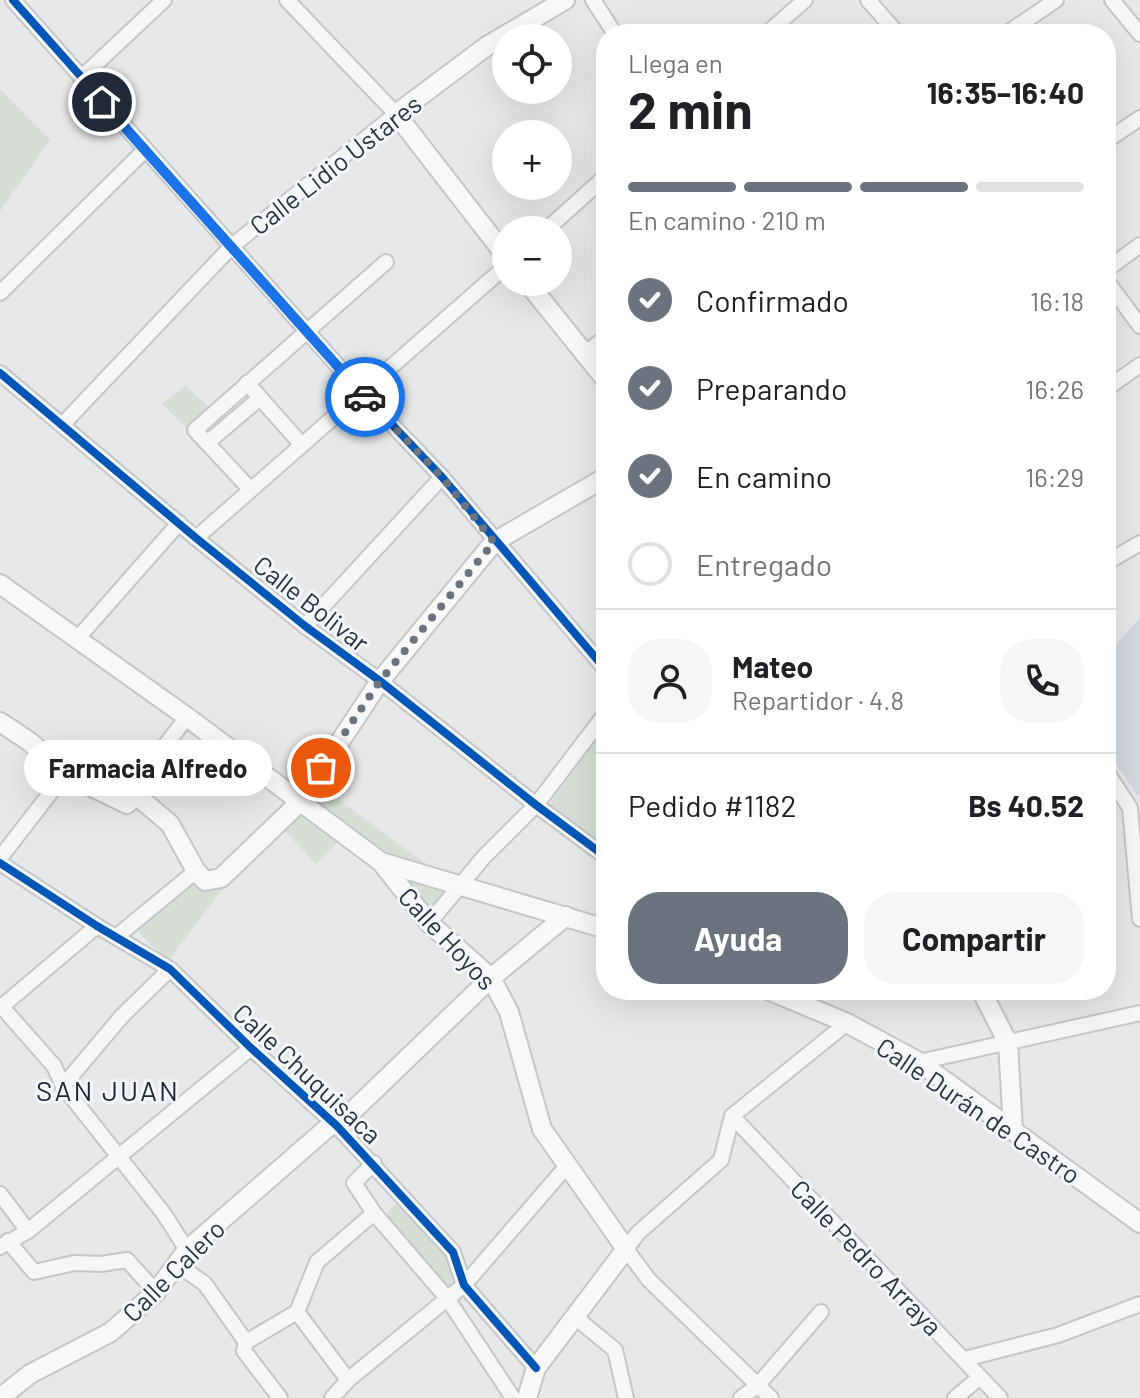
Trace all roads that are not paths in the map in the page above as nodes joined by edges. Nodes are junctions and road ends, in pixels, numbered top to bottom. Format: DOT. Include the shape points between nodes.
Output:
graph roads {
  1 [pos="13,0"];
  2 [pos="164,0"];
  3 [pos="565,0"];
  4 [pos="593,0"];
  5 [pos="805,0"];
  6 [pos="868,0"];
  7 [pos="1056,0"];
  8 [pos="1112,0"];
  9 [pos="292,1"];
  10 [pos="609,24"];
  11 [pos="777,24"];
  12 [pos="889,24"];
  13 [pos="1025,24"];
  14 [pos="1140,34"];
  15 [pos="81,78"];
  16 [pos="396,114"];
  17 [pos="1140,118"];
  18 [pos="1116,134"];
  19 [pos="144,151"];
  20 [pos="596,185"];
  21 [pos="562,216"];
  22 [pos="492,238"];
  23 [pos="1140,245"];
  24 [pos="232,246"];
  25 [pos="386,262"];
  26 [pos="1116,263"];
  27 [pos="492,278"];
  28 [pos="0,293"];
  29 [pos="1116,294"];
  30 [pos="538,296"];
  31 [pos="1140,326"];
  32 [pos="306,331"];
  33 [pos="596,345"];
  34 [pos="585,354"];
  35 [pos="1140,365"];
  36 [pos="596,368"];
  37 [pos="0,373"];
  38 [pos="1116,382"];
  39 [pos="247,383"];
  40 [pos="361,392"];
  41 [pos="260,398"];
  42 [pos="62,425"];
  43 [pos="207,443"];
  44 [pos="301,444"];
  45 [pos="442,477"];
  46 [pos="596,483"];
  47 [pos="250,489"];
  48 [pos="179,523"];
  49 [pos="196,538"];
  50 [pos="494,542"];
  51 [pos="1140,543"];
  52 [pos="1116,557"];
  53 [pos="0,584"];
  54 [pos="305,626"];
  55 [pos="77,639"];
  56 [pos="596,659"];
  57 [pos="380,681"];
  58 [pos="187,717"];
  59 [pos="0,722"];
  60 [pos="596,726"];
  61 [pos="65,774"];
  62 [pos="1116,783"];
  63 [pos="136,795"];
  64 [pos="300,802"];
  65 [pos="536,805"];
  66 [pos="1135,805"];
  67 [pos="596,850"];
  68 [pos="0,860"];
  69 [pos="381,862"];
  70 [pos="196,871"];
  71 [pos="459,887"];
  72 [pos="566,916"];
  73 [pos="1140,919"];
  74 [pos="429,923"];
  75 [pos="97,926"];
  76 [pos="596,926"];
  77 [pos="116,937"];
  78 [pos="170,969"];
  79 [pos="491,978"];
  80 [pos="792,1000"];
  81 [pos="986,1000"];
  82 [pos="1,1007"];
  83 [pos="1140,1013"];
  84 [pos="847,1023"];
  85 [pos="1008,1043"];
  86 [pos="251,1048"];
  87 [pos="919,1062"];
  88 [pos="63,1086"];
  89 [pos="732,1116"];
  90 [pos="335,1124"];
  91 [pos="1013,1130"];
  92 [pos="119,1159"];
  93 [pos="374,1163"];
  94 [pos="566,1167"];
  95 [pos="0,1194"];
  96 [pos="374,1213"];
  97 [pos="1140,1223"];
  98 [pos="28,1231"];
  99 [pos="4,1244"];
  100 [pos="626,1249"];
  101 [pos="182,1257"];
  102 [pos="464,1285"];
  103 [pos="156,1292"];
  104 [pos="447,1298"];
  105 [pos="1140,1304"];
  106 [pos="297,1312"];
  107 [pos="821,1312"];
  108 [pos="575,1317"];
  109 [pos="246,1342"];
  110 [pos="965,1359"];
  111 [pos="536,1368"];
  112 [pos="980,1377"];
  113 [pos="348,1380"];
  114 [pos="757,1386"];
  115 [pos="338,1396"];
  116 [pos="0,1398"];
  117 [pos="280,1398"];
  118 [pos="513,1398"];
  119 [pos="527,1398"];
  120 [pos="626,1398"];
  121 [pos="741,1398"];
  122 [pos="771,1398"];
  123 [pos="955,1398"];
  124 [pos="1000,1398"];
  1 -- 15 [label="street"];
  2 -- 15 [label="street"];
  3 -- 16 [label="main road, Calle Lidio Ustares" via="487,46"];
  4 -- 10 [label="street"];
  5 -- 11 [label="street"];
  6 -- 12 [label="street"];
  7 -- 13 [label="street"];
  8 -- 14 [label="street"];
  9 -- 16 [label="street"];
  15 -- 19 [label="street"];
  16 -- 22 [label="main road"];
  16 -- 24 [label="street, Calle Lidio Ustares"];
  17 -- 18 [label="street"];
  19 -- 24 [label="street"];
  19 -- 28 [label="street"];
  20 -- 21 [label="street"];
  23 -- 26 [label="street"];
  24 -- 32 [label="street"];
  24 -- 42 [label="street, Calle Lidio Ustares"];
  25 -- 32 [label="street"];
  27 -- 40 [label="street"];
  29 -- 31 [label="street"];
  30 -- 34 [label="main road"];
  32 -- 39 [label="street"];
  32 -- 40 [label="street"];
  33 -- 34 [label="street"];
  34 -- 36 [label="main road"];
  35 -- 38 [label="street"];
  37 -- 42 [label="street, Calle Bolivar"];
  39 -- 41 [label="street"];
  39 -- 43 [label="street" via="195,430"];
  40 -- 44 [label="street"];
  40 -- 45 [label="street"];
  41 -- 43 [label="street"];
  41 -- 44 [label="street"];
  42 -- 48 [label="street, Calle Bolivar"];
  43 -- 47 [label="street"];
  44 -- 47 [label="street"];
  45 -- 50 [label="street"];
  45 -- 54 [label="street"];
  46 -- 50 [label="main road"];
  47 -- 49 [label="street"];
  48 -- 49 [label="street, Calle Bolivar"];
  48 -- 55 [label="street"];
  49 -- 54 [label="street, Calle Bolivar"];
  50 -- 56 [label="street"];
  50 -- 57 [label="main road"];
  51 -- 52 [label="street"];
  53 -- 55 [label="main road, Calle Hoyos"];
  54 -- 57 [label="street, Calle Bolivar"];
  55 -- 58 [label="main road, Calle Hoyos"];
  57 -- 64 [label="main road"];
  57 -- 65 [label="street, Calle Bolivar"];
  58 -- 63 [label="street" via="151,764"];
  58 -- 64 [label="main road, Calle Hoyos"];
  59 -- 61 [label="main road"];
  60 -- 65 [label="street"];
  61 -- 63 [label="main road" via="127,804"];
  61 -- 68 [label="street"];
  62 -- 66 [label="street"];
  63 -- 70 [label="main road" via="170,824"];
  64 -- 69 [label="main road, Calle Hoyos"];
  64 -- 70 [label="main road" via="221,878 205,881"];
  65 -- 67 [label="street, Calle Bolivar"];
  65 -- 71 [label="street"];
  66 -- 73 [label="street"];
  68 -- 75 [label="street, Calle Chuquisaca"];
  69 -- 71 [label="main road"];
  69 -- 74 [label="main road, Calle Hoyos"];
  70 -- 77 [label="street"];
  71 -- 72 [label="main road"];
  71 -- 74 [label="street"];
  72 -- 76 [label="main road"];
  72 -- 79 [label="main road, Calle Calero"];
  74 -- 79 [label="main road, Calle Hoyos"];
  75 -- 77 [label="street, Calle Chuquisaca"];
  75 -- 82 [label="street"];
  77 -- 78 [label="street, Calle Chuquisaca"];
  78 -- 86 [label="street, Calle Chuquisaca"];
  78 -- 88 [label="street"];
  79 -- 90 [label="main road, Calle Calero"];
  79 -- 94 [label="main road, Calle Hoyos" via="509,1012 542,1129"];
  80 -- 84 [label="main road, Calle Durán de Castro"];
  81 -- 85 [label="main road"];
  82 -- 88 [label="street" via="54,1066"];
  83 -- 85 [label="street"];
  84 -- 87 [label="main road, Calle Durán de Castro"];
  84 -- 89 [label="street"];
  85 -- 87 [label="street"];
  85 -- 91 [label="main road"];
  86 -- 90 [label="street, Calle Chuquisaca"];
  86 -- 92 [label="street"];
  87 -- 91 [label="main road, Calle Durán de Castro"];
  88 -- 92 [label="street"];
  89 -- 100 [label="street" via="721,1160"];
  89 -- 110 [label="street, Calle Pedro Arraya"];
  90 -- 93 [label="street, Calle Chuquisaca"];
  90 -- 101 [label="main road, Calle Calero"];
  91 -- 97 [label="main road, Calle Durán de Castro"];
  92 -- 98 [label="street"];
  92 -- 101 [label="street" via="164,1214"];
  93 -- 96 [label="street" via="354,1183"];
  93 -- 102 [label="street, Calle Chuquisaca" via="453,1252"];
  94 -- 100 [label="main road, Calle Hoyos"];
  94 -- 102 [label="street"];
  95 -- 98 [label="street"];
  96 -- 104 [label="street"];
  96 -- 106 [label="street" via="317,1262"];
  98 -- 99 [label="street"];
  99 -- 103 [label="street" via="34,1272 127,1260"];
  100 -- 108 [label="main road"];
  100 -- 114 [label="street, Calle Hoyos" via="649,1280"];
  101 -- 103 [label="main road, Calle Calero"];
  101 -- 109 [label="street"];
  102 -- 104 [label="street"];
  102 -- 111 [label="street, Calle Chuquisaca"];
  103 -- 116 [label="main road, Calle Calero" via="111,1332 30,1374"];
  104 -- 113 [label="street"];
  104 -- 118 [label="street"];
  105 -- 110 [label="street" via="1058,1335"];
  106 -- 109 [label="street"];
  106 -- 113 [label="street"];
  107 -- 114 [label="street"];
  108 -- 111 [label="main road"];
  108 -- 120 [label="street" via="615,1350"];
  109 -- 117 [label="street" via="244,1351"];
  110 -- 112 [label="street, Calle Pedro Arraya"];
  111 -- 119 [label="main road"];
  112 -- 123 [label="street"];
  112 -- 124 [label="street, Calle Pedro Arraya"];
  113 -- 115 [label="street"];
  114 -- 121 [label="street"];
  114 -- 122 [label="street, Calle Hoyos"];
}
